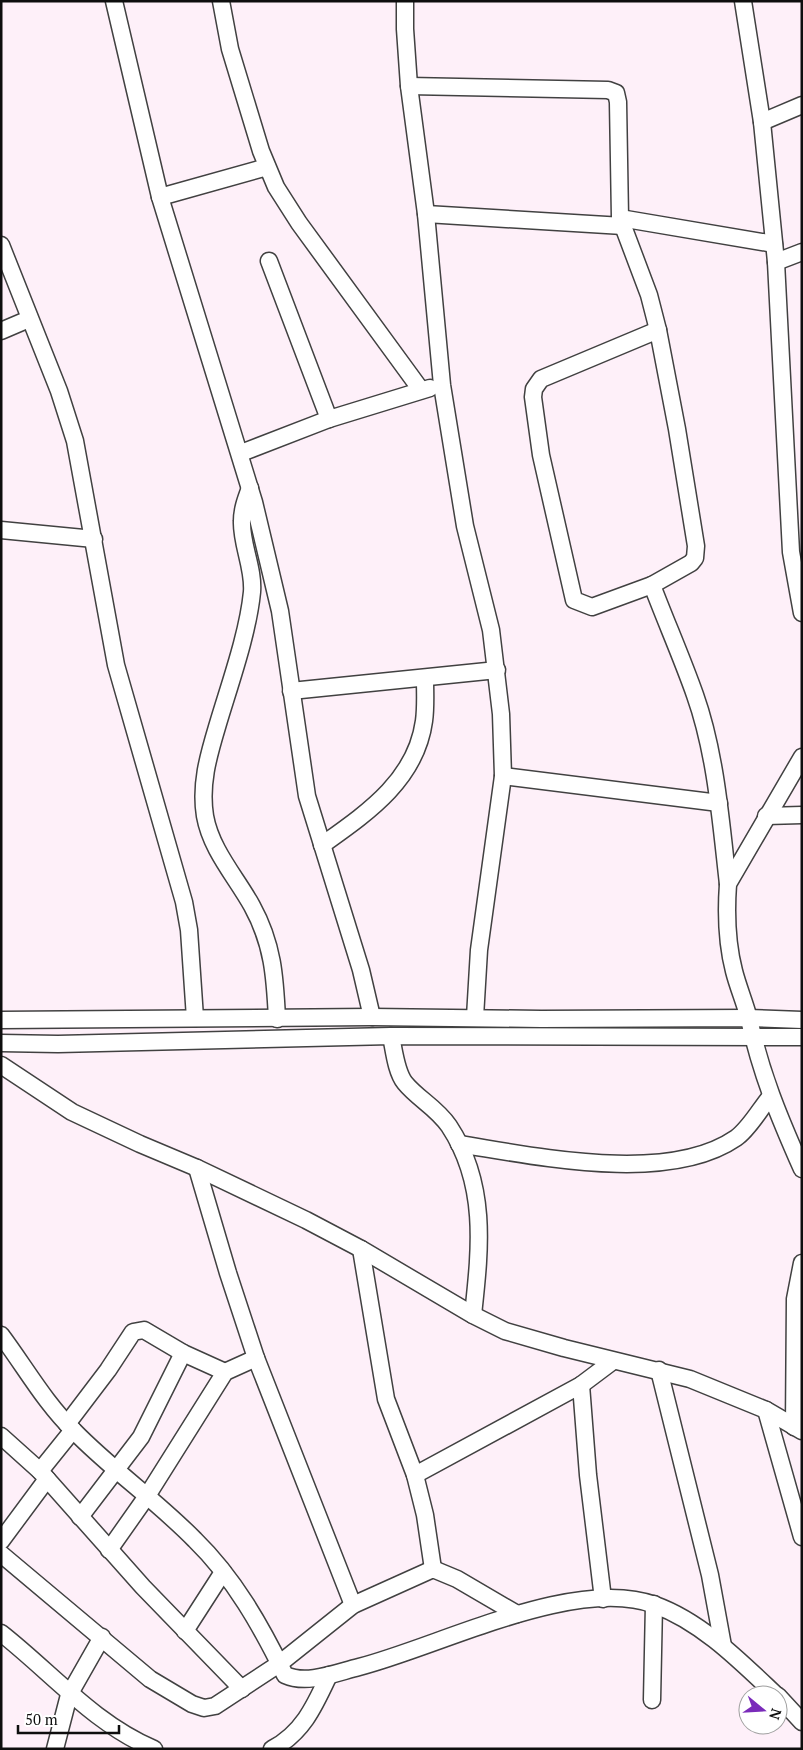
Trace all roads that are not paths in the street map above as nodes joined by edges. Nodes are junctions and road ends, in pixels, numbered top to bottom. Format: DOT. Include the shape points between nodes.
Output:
graph roads {
  1 [pos="114,1"];
  2 [pos="221,1"];
  3 [pos="405,1"];
  4 [pos="743,1"];
  5 [pos="409,86"];
  6 [pos="802,106"];
  7 [pos="762,122"];
  8 [pos="267,167"];
  9 [pos="160,197"];
  10 [pos="426,214"];
  11 [pos="621,222"];
  12 [pos="774,244"];
  13 [pos="1,246"];
  14 [pos="802,252"];
  15 [pos="269,261"];
  16 [pos="776,262"];
  17 [pos="29,318"];
  18 [pos="658,330"];
  19 [pos="1,331"];
  20 [pos="442,385"];
  21 [pos="421,390"];
  22 [pos="329,419"];
  23 [pos="241,453"];
  24 [pos="250,488"];
  25 [pos="1,530"];
  26 [pos="94,539"];
  27 [pos="796,551"];
  28 [pos="652,584"];
  29 [pos="802,613"];
  30 [pos="497,670"];
  31 [pos="425,678"];
  32 [pos="291,690"];
  33 [pos="802,757"];
  34 [pos="503,776"];
  35 [pos="719,803"];
  36 [pos="802,815"];
  37 [pos="766,816"];
  38 [pos="322,845"];
  39 [pos="728,884"];
  40 [pos="372,1017"];
  41 [pos="195,1018"];
  42 [pos="475,1018"];
  43 [pos="748,1018"];
  44 [pos="273,1019"];
  45 [pos="1,1020"];
  46 [pos="802,1020"];
  47 [pos="391,1036"];
  48 [pos="752,1036"];
  49 [pos="802,1037"];
  50 [pos="270,1039"];
  51 [pos="1,1043"];
  52 [pos="1,1065"];
  53 [pos="770,1096"];
  54 [pos="459,1144"];
  55 [pos="197,1168"];
  56 [pos="802,1169"];
  57 [pos="361,1249"];
  58 [pos="802,1263"];
  59 [pos="473,1316"];
  60 [pos="4,1347"];
  61 [pos="183,1353"];
  62 [pos="256,1358"];
  63 [pos="613,1361"];
  64 [pos="660,1370"];
  65 [pos="225,1372"];
  66 [pos="581,1385"];
  67 [pos="766,1410"];
  68 [pos="70,1427"];
  69 [pos="798,1429"];
  70 [pos="1,1437"];
  71 [pos="116,1472"];
  72 [pos="43,1475"];
  73 [pos="415,1475"];
  74 [pos="147,1496"];
  75 [pos="80,1517"];
  76 [pos="802,1537"];
  77 [pos="1,1541"];
  78 [pos="109,1550"];
  79 [pos="1,1554"];
  80 [pos="433,1569"];
  81 [pos="223,1572"];
  82 [pos="603,1599"];
  83 [pos="654,1604"];
  84 [pos="353,1605"];
  85 [pos="516,1614"];
  86 [pos="185,1631"];
  87 [pos="1,1633"];
  88 [pos="102,1637"];
  89 [pos="723,1646"];
  90 [pos="279,1664"];
  91 [pos="330,1675"];
  92 [pos="765,1685"];
  93 [pos="242,1689"];
  94 [pos="69,1695"];
  95 [pos="652,1700"];
  96 [pos="788,1707"];
  97 [pos="802,1722"];
  98 [pos="55,1749"];
  99 [pos="154,1749"];
  100 [pos="272,1749"];
  1 -- 9 [label="street"];
  2 -- 8 [label="street" via="230,49"];
  3 -- 5 [label="street"];
  4 -- 7 [label="street"];
  5 -- 10 [label="street"];
  5 -- 11 [label="street" via="608,90 616,93"];
  6 -- 7 [label="street"];
  7 -- 12 [label="street"];
  8 -- 9 [label="street"];
  8 -- 21 [label="street" via="299,222"];
  9 -- 23 [label="street"];
  10 -- 11 [label="street"];
  10 -- 20 [label="street"];
  11 -- 12 [label="street"];
  11 -- 18 [label="street" via="649,295"];
  12 -- 16 [label="street"];
  13 -- 17 [label="street"];
  14 -- 16 [label="street"];
  15 -- 22 [label="street"];
  16 -- 27 [label="street"];
  17 -- 19 [label="street"];
  17 -- 26 [label="street" via="59,391 75,441"];
  18 -- 28 [label="street" via="696,546 691,563"];
  18 -- 28 [label="street" via="541,379 533,397 541,455 574,600 592,607"];
  20 -- 21 [label="street"];
  20 -- 30 [label="street" via="455,475 485,602"];
  21 -- 22 [label="street"];
  22 -- 23 [label="street"];
  23 -- 24 [label="street"];
  24 -- 32 [label="street" via="280,611"];
  24 -- 44 [label="street" via="242,522 252,591 210,753 203,793 205,817 214,844 253,907 268,941 274,963"];
  25 -- 26 [label="street"];
  26 -- 41 [label="street" via="116,665 184,902"];
  27 -- 29 [label="street"];
  28 -- 35 [label="street" via="696,696"];
  30 -- 31 [label="street"];
  30 -- 34 [label="street"];
  31 -- 32 [label="street"];
  31 -- 38 [label="street" via="422,734 398,782 374,808"];
  32 -- 38 [label="street" via="307,796"];
  33 -- 37 [label="street"];
  34 -- 35 [label="street"];
  34 -- 42 [label="street" via="479,950"];
  35 -- 39 [label="street"];
  36 -- 37 [label="street"];
  37 -- 39 [label="street"];
  38 -- 40 [label="street" via="361,970"];
  39 -- 43 [label="street" via="733,970"];
  40 -- 42 [label="street"];
  40 -- 44 [label="street"];
  41 -- 44 [label="street"];
  41 -- 45 [label="street"];
  42 -- 43 [label="street"];
  43 -- 46 [label="street"];
  43 -- 48 [label="street"];
  44 -- 50 [label="street"];
  47 -- 48 [label="street"];
  47 -- 50 [label="street"];
  47 -- 54 [label="street" via="405,1083 438,1113"];
  48 -- 49 [label="street"];
  48 -- 53 [label="street"];
  50 -- 51 [label="street"];
  52 -- 55 [label="street" via="72,1112"];
  53 -- 54 [label="street" via="738,1137 707,1153 683,1160 600,1164"];
  53 -- 56 [label="street"];
  54 -- 59 [label="street" via="471,1178 480,1230"];
  55 -- 57 [label="street"];
  55 -- 62 [label="street"];
  57 -- 59 [label="street"];
  57 -- 73 [label="street" via="386,1399"];
  58 -- 69 [label="street" via="795,1299"];
  59 -- 63 [label="street" via="513,1333"];
  60 -- 68 [label="street"];
  61 -- 65 [label="street"];
  61 -- 68 [label="street" via="144,1330 133,1332"];
  61 -- 71 [label="street" via="144,1430"];
  62 -- 65 [label="street"];
  62 -- 84 [label="street"];
  63 -- 64 [label="street"];
  63 -- 66 [label="street"];
  64 -- 67 [label="street"];
  64 -- 89 [label="street" via="706,1557"];
  65 -- 74 [label="street"];
  66 -- 73 [label="street"];
  66 -- 82 [label="street"];
  67 -- 69 [label="street"];
  67 -- 76 [label="street"];
  68 -- 71 [label="street"];
  68 -- 72 [label="street"];
  70 -- 72 [label="street"];
  71 -- 74 [label="street"];
  71 -- 75 [label="street"];
  72 -- 75 [label="street"];
  72 -- 77 [label="street"];
  73 -- 80 [label="street"];
  74 -- 78 [label="street"];
  74 -- 81 [label="street" via="195,1540"];
  75 -- 78 [label="street"];
  78 -- 86 [label="street"];
  79 -- 88 [label="street"];
  80 -- 84 [label="street"];
  80 -- 85 [label="street" via="457,1579"];
  81 -- 86 [label="street"];
  81 -- 90 [label="street" via="258,1622"];
  82 -- 83 [label="street" via="628,1598"];
  82 -- 85 [label="street" via="575,1600"];
  83 -- 89 [label="street"];
  83 -- 95 [label="street"];
  84 -- 90 [label="street"];
  85 -- 91 [label="street" via="374,1664"];
  86 -- 93 [label="street"];
  87 -- 94 [label="street" via="37,1662"];
  88 -- 93 [label="street" via="150,1679 192,1704 204,1708 215,1706"];
  88 -- 94 [label="street"];
  89 -- 92 [label="street"];
  90 -- 91 [label="street" via="285,1675 300,1680"];
  90 -- 93 [label="street"];
  91 -- 100 [label="street" via="298,1730"];
  94 -- 98 [label="street"];
  94 -- 99 [label="street" via="112,1726"];
  96 -- 97 [label="street"];
}
